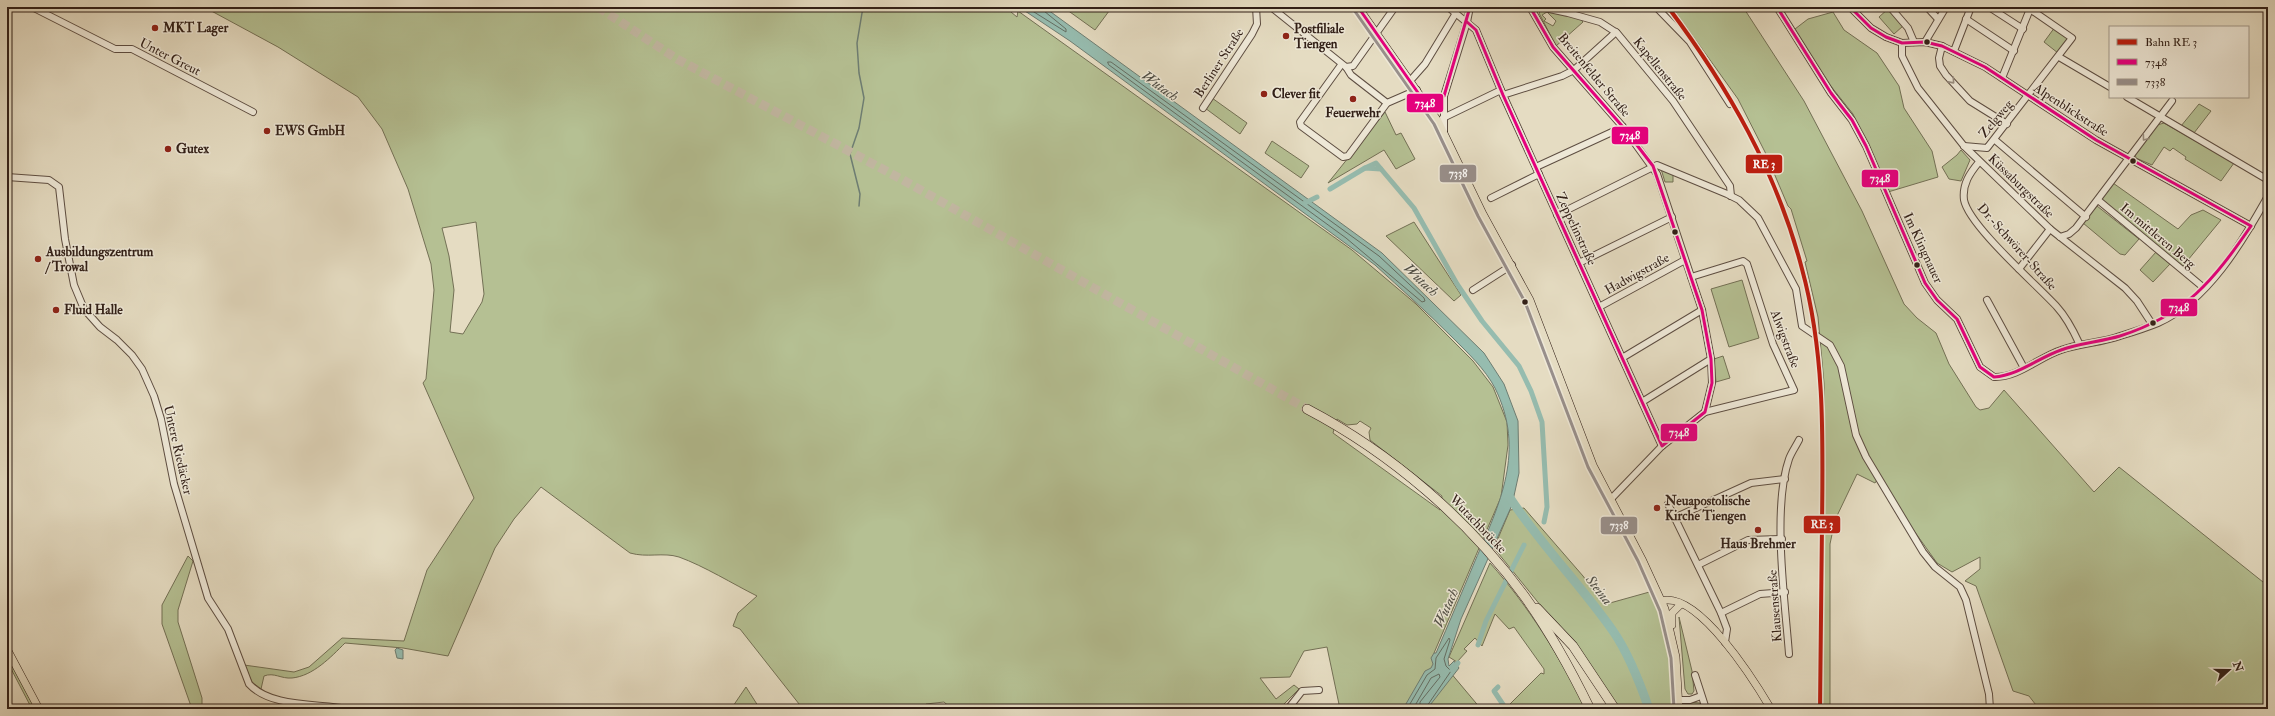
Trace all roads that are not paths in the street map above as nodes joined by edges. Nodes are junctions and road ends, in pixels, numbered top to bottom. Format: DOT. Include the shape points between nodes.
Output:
graph roads {
  1 [pos="32,7"];
  2 [pos="1256,7"];
  3 [pos="1271,7"];
  4 [pos="1358,7"];
  5 [pos="1395,7"];
  6 [pos="1448,7"];
  7 [pos="1470,7"];
  8 [pos="1656,7"];
  9 [pos="1777,7"];
  10 [pos="1850,7"];
  11 [pos="1890,7"];
  12 [pos="1926,7"];
  13 [pos="1946,7"];
  14 [pos="1971,7"];
  15 [pos="1989,7"];
  16 [pos="2028,8"];
  17 [pos="1531,9"];
  18 [pos="1456,13"];
  19 [pos="1966,18"];
  20 [pos="1938,19"];
  21 [pos="1467,22"];
  22 [pos="2023,29"];
  23 [pos="1616,32"];
  24 [pos="1376,33"];
  25 [pos="1914,42"];
  26 [pos="1925,42"];
  27 [pos="1902,43"];
  28 [pos="1942,46"];
  29 [pos="1954,51"];
  30 [pos="2014,51"];
  31 [pos="2059,57"];
  32 [pos="1343,66"];
  33 [pos="1574,70"];
  34 [pos="2002,78"];
  35 [pos="1410,81"];
  36 [pos="2109,86"];
  37 [pos="1417,90"];
  38 [pos="1502,93"];
  39 [pos="1444,96"];
  40 [pos="2028,96"];
  41 [pos="2129,98"];
  42 [pos="2172,101"];
  43 [pos="1387,102"];
  44 [pos="1730,104"];
  45 [pos="1428,107"];
  46 [pos="1203,108"];
  47 [pos="253,112"];
  48 [pos="2160,116"];
  49 [pos="1443,118"];
  50 [pos="2007,124"];
  51 [pos="1623,127"];
  52 [pos="1444,134"];
  53 [pos="1994,140"];
  54 [pos="1964,146"];
  55 [pos="2130,159"];
  56 [pos="1980,162"];
  57 [pos="1653,166"];
  58 [pos="1536,167"];
  59 [pos="1539,174"];
  60 [pos="7,177"];
  61 [pos="2268,180"];
  62 [pos="1731,196"];
  63 [pos="2268,196"];
  64 [pos="1491,198"];
  65 [pos="2098,200"];
  66 [pos="1557,215"];
  67 [pos="1672,217"];
  68 [pos="2086,217"];
  69 [pos="2251,226"];
  70 [pos="2050,229"];
  71 [pos="2060,237"];
  72 [pos="1685,260"];
  73 [pos="1579,263"];
  74 [pos="1512,265"];
  75 [pos="2019,269"];
  76 [pos="1691,277"];
  77 [pos="2204,288"];
  78 [pos="1473,290"];
  79 [pos="1987,300"];
  80 [pos="1599,307"];
  81 [pos="1702,310"];
  82 [pos="2152,324"];
  83 [pos="2079,343"];
  84 [pos="1622,358"];
  85 [pos="1710,359"];
  86 [pos="2024,368"];
  87 [pos="1642,402"];
  88 [pos="1306,409"];
  89 [pos="1705,412"];
  90 [pos="1799,440"];
  91 [pos="1662,446"];
  92 [pos="1785,479"];
  93 [pos="1610,500"];
  94 [pos="1668,504"];
  95 [pos="1674,518"];
  96 [pos="1782,539"];
  97 [pos="1698,565"];
  98 [pos="1785,592"];
  99 [pos="1524,596"];
  100 [pos="1661,601"];
  101 [pos="1682,605"];
  102 [pos="1665,609"];
  103 [pos="1721,613"];
  104 [pos="1672,634"];
  105 [pos="1725,642"];
  106 [pos="7,649"];
  107 [pos="1789,654"];
  108 [pos="1582,660"];
  109 [pos="1695,675"];
  110 [pos="1319,690"];
  111 [pos="1701,696"];
  112 [pos="1679,700"];
  113 [pos="39,709"];
  114 [pos="348,709"];
  115 [pos="1288,709"];
  116 [pos="1590,709"];
  117 [pos="1611,709"];
  118 [pos="1615,709"];
  119 [pos="1679,709"];
  120 [pos="1706,709"];
  121 [pos="1771,709"];
  122 [pos="1990,709"];
  1 -- 47 [label="street, Unter Greut" via="115,49 132,49"];
  2 -- 46 [label="street, Berliner Straße" via="1256,24 1252,34"];
  3 -- 32 [label="street"];
  4 -- 24 [label="main road"];
  5 -- 24 [label="street"];
  6 -- 18 [label="street, Zeppelinstraße"];
  7 -- 21 [label="street"];
  8 -- 44 [label="street" via="1690,42"];
  9 -- 86 [label="street, Im Klingnauer" via="1831,93 1852,120 1866,146 1925,283 1937,300 1957,319 1975,361 1985,373 1994,377 2007,376"];
  10 -- 27 [label="street, Alpenblickstraße" via="1871,28 1886,38"];
  11 -- 25 [label="street" via="1908,28"];
  12 -- 20 [label="street"];
  13 -- 20 [label="street"];
  14 -- 19 [label="street"];
  15 -- 22 [label="street"];
  16 -- 22 [label="street"];
  16 -- 31 [label="street" via="2072,38"];
  17 -- 23 [label="street, Kapellenstraße" via="1540,7 1568,13 1600,22"];
  17 -- 33 [label="street, Breitenfelder Straße" via="1553,47"];
  18 -- 21 [label="street, Zeppelinstraße"];
  18 -- 35 [label="street" via="1425,64"];
  19 -- 29 [label="street"];
  19 -- 30 [label="street"];
  20 -- 26 [label="street"];
  21 -- 38 [label="street, Zeppelinstraße" via="1476,30"];
  21 -- 39 [label="street"];
  22 -- 30 [label="street"];
  23 -- 33 [label="street"];
  23 -- 62 [label="street, Kapellenstraße" via="1673,101 1730,186"];
  24 -- 32 [label="street" via="1353,66"];
  24 -- 35 [label="main road"];
  25 -- 26 [label="street, Alpenblickstraße"];
  25 -- 27 [label="street, Alpenblickstraße"];
  26 -- 28 [label="street, Alpenblickstraße"];
  27 -- 54 [label="street, Küssaburgstraße" via="1902,56 1918,88"];
  28 -- 29 [label="street, Alpenblickstraße"];
  28 -- 50 [label="street, one-way" via="1940,66 1946,75 1970,101"];
  29 -- 34 [label="street, Alpenblickstraße"];
  30 -- 34 [label="street"];
  31 -- 36 [label="street"];
  31 -- 40 [label="street, Zelgweg"];
  32 -- 43 [label="street"];
  32 -- 43 [label="street" via="1300,122 1301,126 1344,157 1348,156"];
  33 -- 38 [label="street" via="1562,76"];
  33 -- 51 [label="street, Breitenfelder Straße"];
  34 -- 40 [label="street, Alpenblickstraße"];
  35 -- 37 [label="main road"];
  37 -- 43 [label="street"];
  37 -- 45 [label="main road"];
  38 -- 49 [label="street"];
  38 -- 58 [label="street, Zeppelinstraße"];
  39 -- 45 [label="street"];
  39 -- 49 [label="street"];
  40 -- 50 [label="street, Zelgweg"];
  40 -- 55 [label="street, Alpenblickstraße"];
  41 -- 48 [label="street"];
  42 -- 48 [label="street"];
  45 -- 52 [label="main road"];
  48 -- 55 [label="street, one-way"];
  48 -- 61 [label="street"];
  49 -- 52 [label="street"];
  50 -- 53 [label="street, Zelgweg"];
  51 -- 57 [label="street, Breitenfelder Straße"];
  51 -- 58 [label="street"];
  52 -- 74 [label="main road" via="1483,214"];
  53 -- 54 [label="street, Zelgweg" via="1987,148"];
  53 -- 68 [label="street"];
  54 -- 56 [label="street, Küssaburgstraße"];
  55 -- 65 [label="street"];
  55 -- 69 [label="street, Alpenblickstraße"];
  56 -- 70 [label="street, Küssaburgstraße"];
  56 -- 75 [label="street, Dr.-Schwörer-Straße" via="1969,175 1964,188 1964,200 1975,221"];
  57 -- 62 [label="street" via="1662,166"];
  57 -- 66 [label="street"];
  57 -- 67 [label="street, Breitenfelder Straße"];
  58 -- 59 [label="street, Zeppelinstraße"];
  59 -- 64 [label="street"];
  59 -- 66 [label="street, Zeppelinstraße"];
  60 -- 114 [label="street, Untere Riedäcker" via="48,180 59,187 66,246 74,285 84,309 100,327 117,340 142,369 154,396 174,484 208,598 228,629 249,684 255,690 280,700"];
  62 -- 122 [label="street" via="1758,218 1796,289 1802,326 1830,346 1841,366 1856,435 1866,457 1923,552 1935,567 1962,590 1990,694"];
  63 -- 69 [label="street, Im Klingnauer"];
  65 -- 68 [label="street"];
  65 -- 77 [label="street, Im mittleren Berg"];
  66 -- 73 [label="street, Zeppelinstraße"];
  67 -- 72 [label="street, Breitenfelder Straße"];
  67 -- 73 [label="street"];
  68 -- 71 [label="street" via="2072,233"];
  69 -- 77 [label="street, Im Klingnauer" via="2217,275"];
  70 -- 71 [label="street, Küssaburgstraße"];
  70 -- 75 [label="street"];
  71 -- 82 [label="street, Küssaburgstraße" via="2125,288"];
  72 -- 76 [label="street, Breitenfelder Straße"];
  72 -- 80 [label="street, Hadwigstraße"];
  73 -- 80 [label="street, Zeppelinstraße"];
  74 -- 78 [label="street"];
  74 -- 93 [label="main road" via="1537,315 1593,464"];
  75 -- 83 [label="street, Dr.-Schwörer-Straße" via="2065,317"];
  76 -- 81 [label="street, Breitenfelder Straße"];
  76 -- 89 [label="street, Alwigstraße" via="1744,260 1773,344 1794,390"];
  77 -- 82 [label="street, Im Klingnauer" via="2193,300"];
  79 -- 86 [label="street"];
  80 -- 84 [label="street, Zeppelinstraße"];
  81 -- 84 [label="street"];
  81 -- 85 [label="street, Breitenfelder Straße"];
  82 -- 83 [label="street, Im Klingnauer" via="2118,337"];
  83 -- 86 [label="street, Im Klingnauer" via="2054,352"];
  84 -- 87 [label="street, Zeppelinstraße"];
  85 -- 87 [label="street"];
  85 -- 89 [label="street, Breitenfelder Straße" via="1712,384"];
  87 -- 91 [label="street, Zeppelinstraße"];
  88 -- 99 [label="highway, Wutachbrücke" via="1350,433 1407,476 1474,536"];
  89 -- 91 [label="street"];
  90 -- 92 [label="street, Klausenstraße" via="1789,459"];
  91 -- 93 [label="street"];
  92 -- 95 [label="street" via="1751,483"];
  92 -- 96 [label="street, Klausenstraße"];
  93 -- 100 [label="main road"];
  94 -- 95 [label="street"];
  95 -- 97 [label="street"];
  96 -- 97 [label="street" via="1748,540"];
  96 -- 98 [label="street, Klausenstraße"];
  97 -- 103 [label="street"];
  98 -- 103 [label="street" via="1760,594"];
  98 -- 107 [label="street, Klausenstraße"];
  99 -- 108 [label="highway" via="1563,634"];
  99 -- 116 [label="highway" via="1547,630"];
  100 -- 101 [label="main road" via="1674,600"];
  100 -- 102 [label="main road"];
  101 -- 102 [label="main road"];
  101 -- 104 [label="main road" via="1672,613"];
  101 -- 105 [label="main road"];
  102 -- 104 [label="main road"];
  103 -- 105 [label="street" via="1727,629"];
  104 -- 112 [label="main road" via="1678,670"];
  105 -- 121 [label="main road"];
  106 -- 113 [label="main road"];
  108 -- 117 [label="highway"];
  108 -- 118 [label="highway"];
  109 -- 111 [label="street"];
  110 -- 115 [label="street" via="1302,691"];
  111 -- 112 [label="street"];
  111 -- 120 [label="street"];
  112 -- 119 [label="main road"];
}
